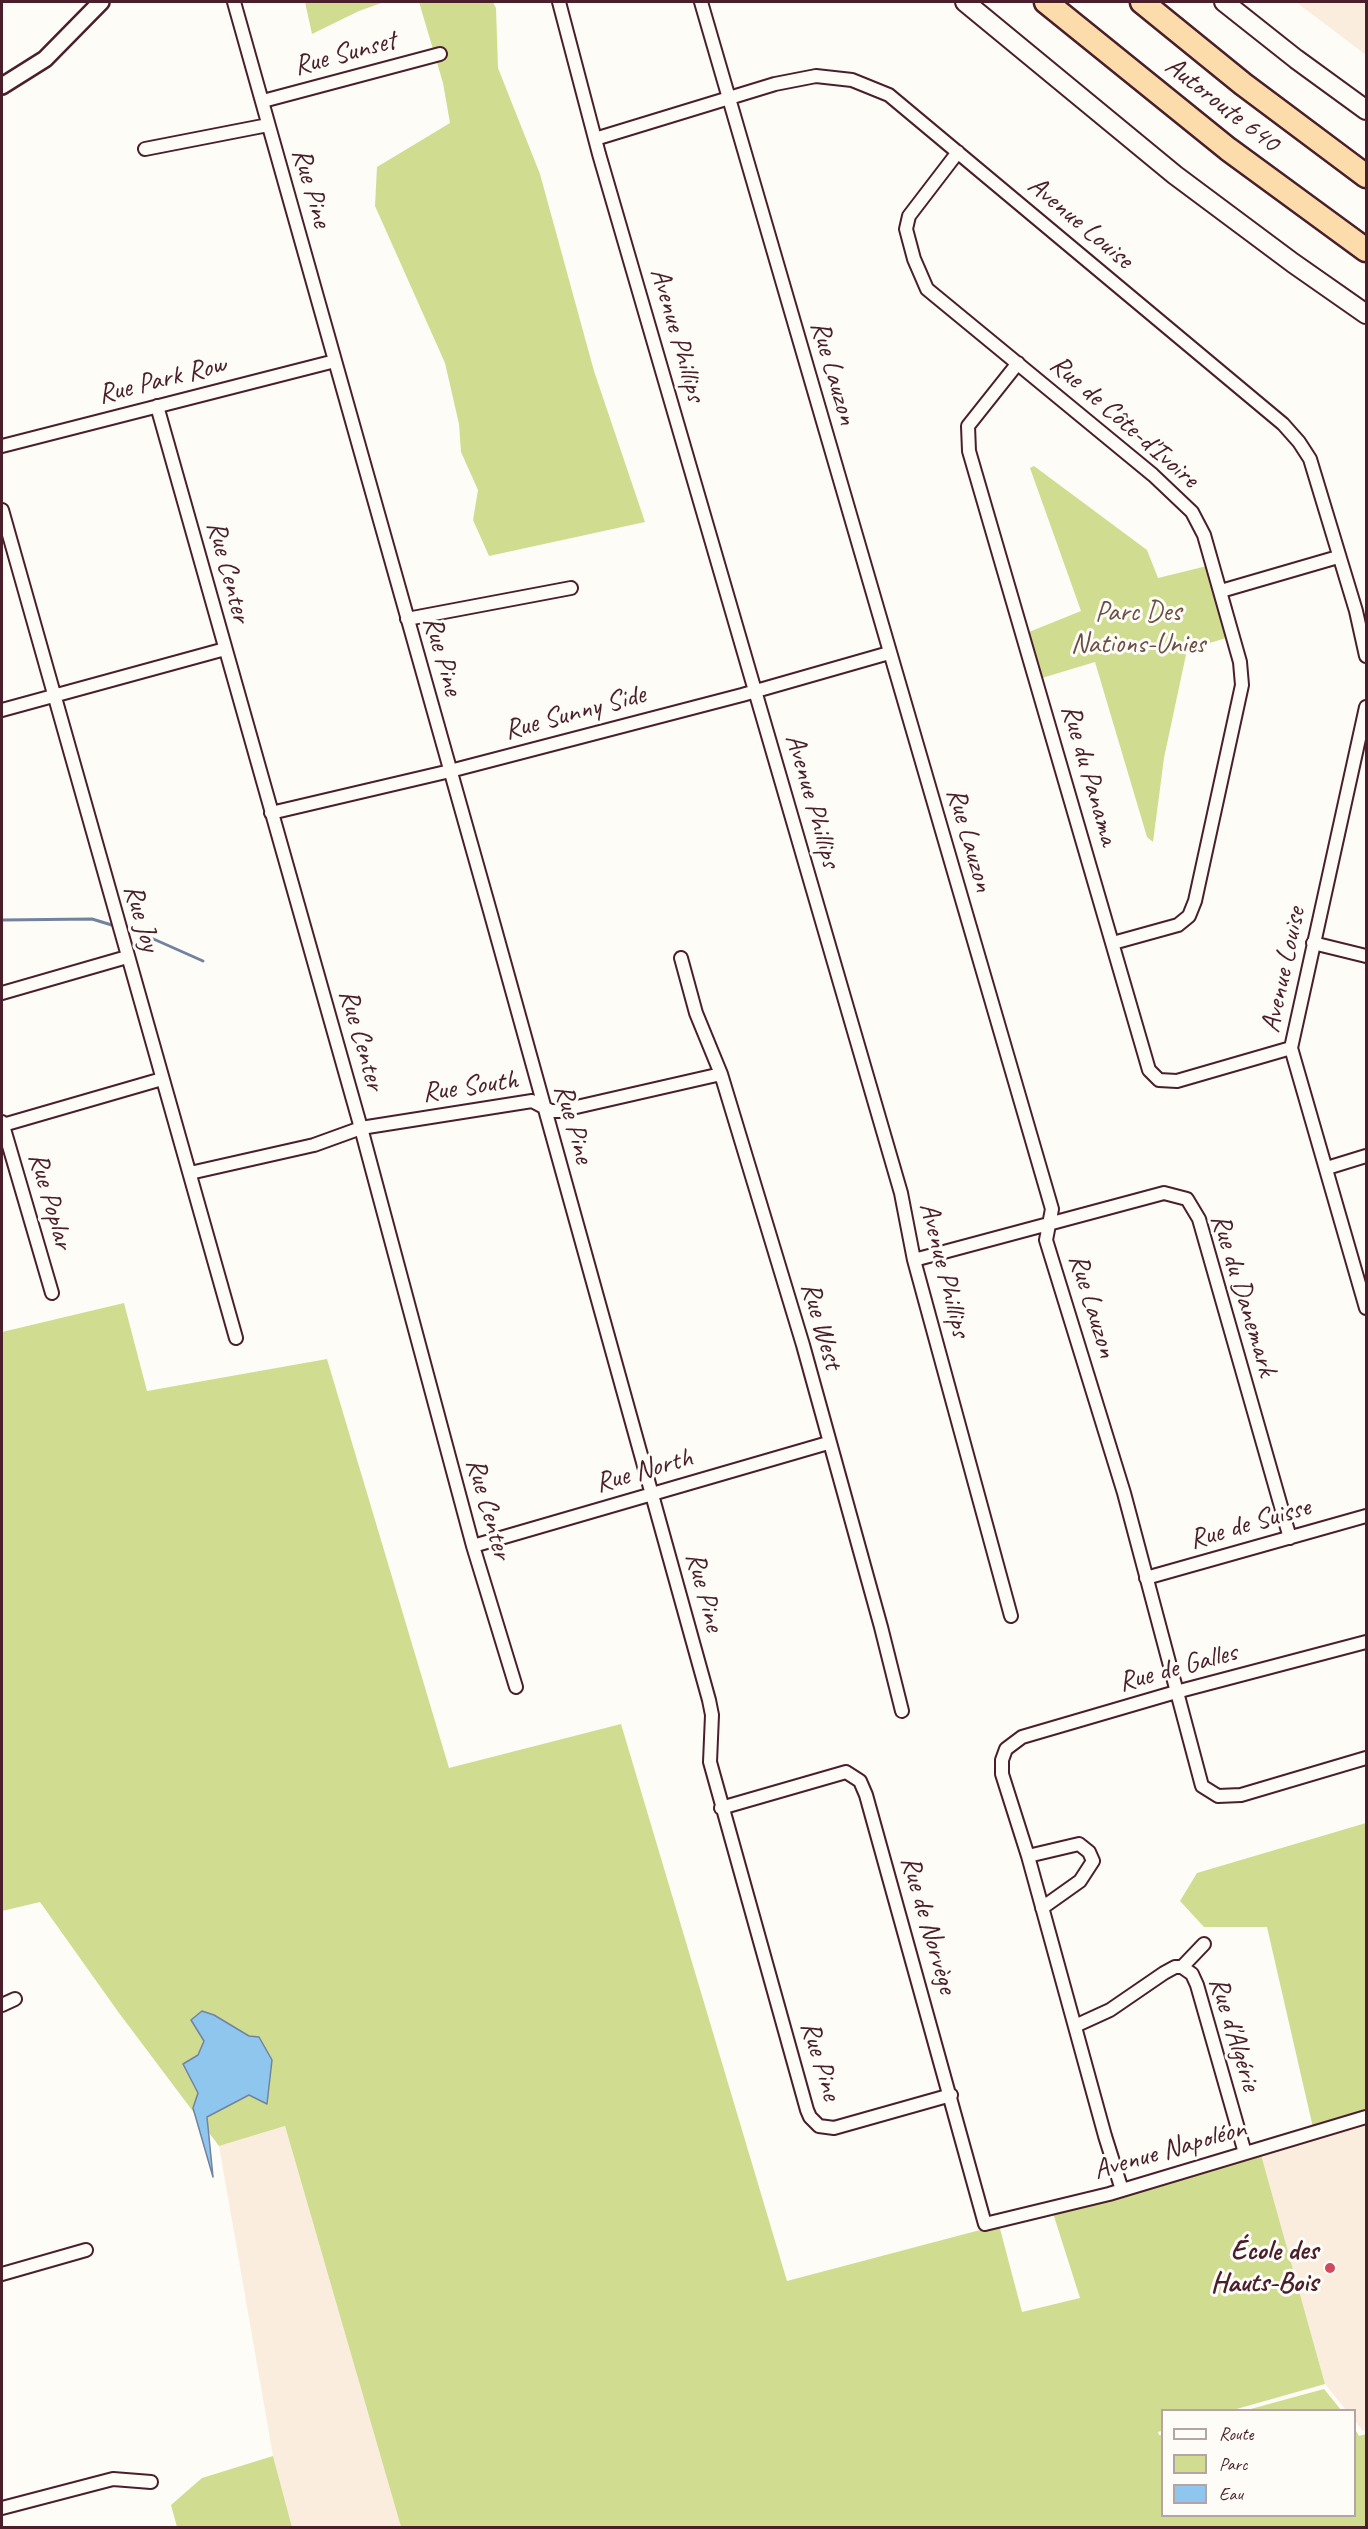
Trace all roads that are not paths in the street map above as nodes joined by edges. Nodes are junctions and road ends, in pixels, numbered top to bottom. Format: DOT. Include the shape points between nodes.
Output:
graph roads {
  1 [pos="101,2"];
  2 [pos="234,2"];
  3 [pos="559,2"];
  4 [pos="700,2"];
  5 [pos="965,2"];
  6 [pos="1046,2"];
  7 [pos="1142,2"];
  8 [pos="1224,2"];
  9 [pos="440,54"];
  10 [pos="2,86"];
  11 [pos="729,98"];
  12 [pos="263,101"];
  13 [pos="1366,110"];
  14 [pos="268,125"];
  15 [pos="595,139"];
  16 [pos="145,149"];
  17 [pos="958,152"];
  18 [pos="1366,176"];
  19 [pos="1366,250"];
  20 [pos="1366,314"];
  21 [pos="335,361"];
  22 [pos="1018,363"];
  23 [pos="157,406"];
  24 [pos="2,446"];
  25 [pos="2,510"];
  26 [pos="1338,556"];
  27 [pos="571,588"];
  28 [pos="1221,591"];
  29 [pos="407,619"];
  30 [pos="225,649"];
  31 [pos="889,652"];
  32 [pos="1366,656"];
  33 [pos="755,691"];
  34 [pos="54,696"];
  35 [pos="1366,707"];
  36 [pos="2,710"];
  37 [pos="450,771"];
  38 [pos="271,813"];
  39 [pos="1113,942"];
  40 [pos="1314,943"];
  41 [pos="1366,956"];
  42 [pos="127,957"];
  43 [pos="681,958"];
  44 [pos="2,993"];
  45 [pos="1291,1048"];
  46 [pos="721,1074"];
  47 [pos="162,1079"];
  48 [pos="543,1107"];
  49 [pos="2,1123"];
  50 [pos="361,1128"];
  51 [pos="6,1151"];
  52 [pos="1366,1156"];
  53 [pos="1327,1168"];
  54 [pos="190,1173"];
  55 [pos="1049,1225"];
  56 [pos="914,1260"];
  57 [pos="52,1293"];
  58 [pos="1366,1308"];
  59 [pos="236,1338"];
  60 [pos="828,1443"];
  61 [pos="652,1493"];
  62 [pos="1366,1516"];
  63 [pos="1290,1538"];
  64 [pos="473,1546"];
  65 [pos="1146,1578"];
  66 [pos="1011,1616"];
  67 [pos="1366,1645"];
  68 [pos="516,1687"];
  69 [pos="1176,1692"];
  70 [pos="902,1711"];
  71 [pos="1366,1758"];
  72 [pos="721,1808"];
  73 [pos="1028,1856"];
  74 [pos="1042,1908"];
  75 [pos="1204,1944"];
  76 [pos="1182,1967"];
  77 [pos="15,1999"];
  78 [pos="2,2005"];
  79 [pos="1075,2026"];
  80 [pos="951,2095"];
  81 [pos="1366,2117"];
  82 [pos="1245,2153"];
  83 [pos="1122,2190"];
  84 [pos="985,2224"];
  85 [pos="86,2250"];
  86 [pos="2,2274"];
  87 [pos="151,2482"];
  88 [pos="2,2508"];
  1 -- 10 [label="street" via="45,59"];
  2 -- 12 [label="street, Rue Pine"];
  3 -- 15 [label="street, Avenue Phillips"];
  4 -- 11 [label="street, Rue Lauzon"];
  5 -- 20 [label="main road" via="1175,175"];
  6 -- 19 [label="highway, Autoroute 640" via="1244,162"];
  7 -- 18 [label="highway, Autoroute 640"];
  8 -- 13 [label="main road"];
  9 -- 12 [label="street, Rue Sunset"];
  11 -- 15 [label="street, Avenue Louise"];
  11 -- 17 [label="street, Avenue Louise" via="816,76 852,80 889,95"];
  11 -- 31 [label="street, Rue Lauzon"];
  12 -- 14 [label="street, Rue Pine"];
  14 -- 16 [label="street"];
  14 -- 21 [label="street, Rue Pine"];
  15 -- 33 [label="street, Avenue Phillips"];
  17 -- 22 [label="street, Rue de Côte-d'Ivoire" via="909,216 906,229 914,259 927,288"];
  17 -- 26 [label="street, Avenue Louise" via="1283,424 1310,459"];
  21 -- 23 [label="street, Rue Park Row"];
  21 -- 29 [label="street, Rue Pine"];
  22 -- 28 [label="street, Rue de Côte-d'Ivoire" via="1154,475 1192,512 1204,535"];
  22 -- 39 [label="street, Rue du Panama" via="968,426 969,451"];
  23 -- 24 [label="street, Rue Park Row"];
  23 -- 30 [label="street, Rue Center"];
  25 -- 34 [label="street, Rue Joy"];
  26 -- 28 [label="street"];
  26 -- 32 [label="street, Avenue Louise"];
  27 -- 29 [label="street"];
  28 -- 39 [label="street, Rue de Côte-d'Ivoire" via="1240,662 1242,685 1195,901 1189,916 1178,925"];
  29 -- 37 [label="street, Rue Pine"];
  30 -- 34 [label="street"];
  30 -- 38 [label="street, Rue Center"];
  31 -- 33 [label="street, Rue Sunny Side"];
  31 -- 55 [label="street, Rue Lauzon" via="1052,1209"];
  33 -- 37 [label="street, Rue Sunny Side"];
  33 -- 56 [label="street, Avenue Phillips" via="901,1193"];
  34 -- 36 [label="street"];
  34 -- 42 [label="street, Rue Joy"];
  35 -- 40 [label="street, Avenue Louise"];
  37 -- 38 [label="street, Rue Sunny Side"];
  37 -- 48 [label="street, Rue Pine"];
  38 -- 50 [label="street, Rue Center"];
  39 -- 45 [label="street, Rue du Panama" via="1149,1070 1159,1080 1177,1082"];
  40 -- 41 [label="street"];
  40 -- 45 [label="street, Avenue Louise"];
  42 -- 44 [label="street"];
  42 -- 47 [label="street, Rue Joy"];
  43 -- 46 [label="street, Rue West" via="696,1013"];
  45 -- 53 [label="street, Avenue Louise"];
  46 -- 48 [label="street, Rue South" via="559,1111"];
  46 -- 60 [label="street, Rue West"];
  47 -- 49 [label="street"];
  47 -- 54 [label="street, Rue Joy"];
  48 -- 50 [label="street, Rue South" via="532,1101"];
  48 -- 61 [label="street, Rue Pine"];
  49 -- 51 [label="street, Rue Poplar"];
  50 -- 54 [label="street, Rue South" via="314,1145"];
  50 -- 64 [label="street, Rue Center"];
  51 -- 57 [label="street, Rue Poplar"];
  52 -- 53 [label="street"];
  53 -- 58 [label="street, Avenue Louise"];
  54 -- 59 [label="street, Rue Joy"];
  55 -- 56 [label="street, Rue du Danemark"];
  55 -- 63 [label="street, Rue du Danemark" via="1164,1193 1187,1199 1199,1219"];
  55 -- 65 [label="street, Rue Lauzon" via="1046,1240 1124,1493"];
  56 -- 66 [label="street, Avenue Phillips"];
  60 -- 61 [label="street, Rue North"];
  60 -- 70 [label="street, Rue West"];
  61 -- 64 [label="street, Rue North"];
  61 -- 72 [label="street, Rue Pine" via="712,1715 710,1762"];
  62 -- 63 [label="street, Rue de Suisse"];
  63 -- 65 [label="street, Rue de Suisse"];
  64 -- 68 [label="street, Rue Center"];
  65 -- 69 [label="street, Rue Lauzon"];
  67 -- 69 [label="street, Rue de Galles"];
  69 -- 71 [label="street, Rue Lauzon" via="1202,1786 1218,1796 1241,1795"];
  69 -- 73 [label="street, Rue de Galles" via="1022,1737 1006,1749 1002,1774"];
  72 -- 80 [label="street, Rue Pine" via="813,2121 834,2128"];
  72 -- 80 [label="street, Rue de Norvège" via="846,1772 860,1781"];
  73 -- 74 [label="street"];
  73 -- 74 [label="street" via="1079,1844 1093,1861 1080,1881"];
  74 -- 79 [label="street"];
  75 -- 76 [label="street"];
  76 -- 79 [label="street" via="1164,1973 1110,2010"];
  76 -- 82 [label="street, Rue d'Algérie" via="1192,1974 1197,1985"];
  77 -- 78 [label="street"];
  79 -- 83 [label="street"];
  80 -- 84 [label="street, Rue de Norvège"];
  81 -- 82 [label="street, Avenue Napoléon"];
  82 -- 83 [label="street, Avenue Napoléon"];
  83 -- 84 [label="street, Avenue Napoléon"];
  85 -- 86 [label="street"];
  87 -- 88 [label="street" via="113,2479"];
}
